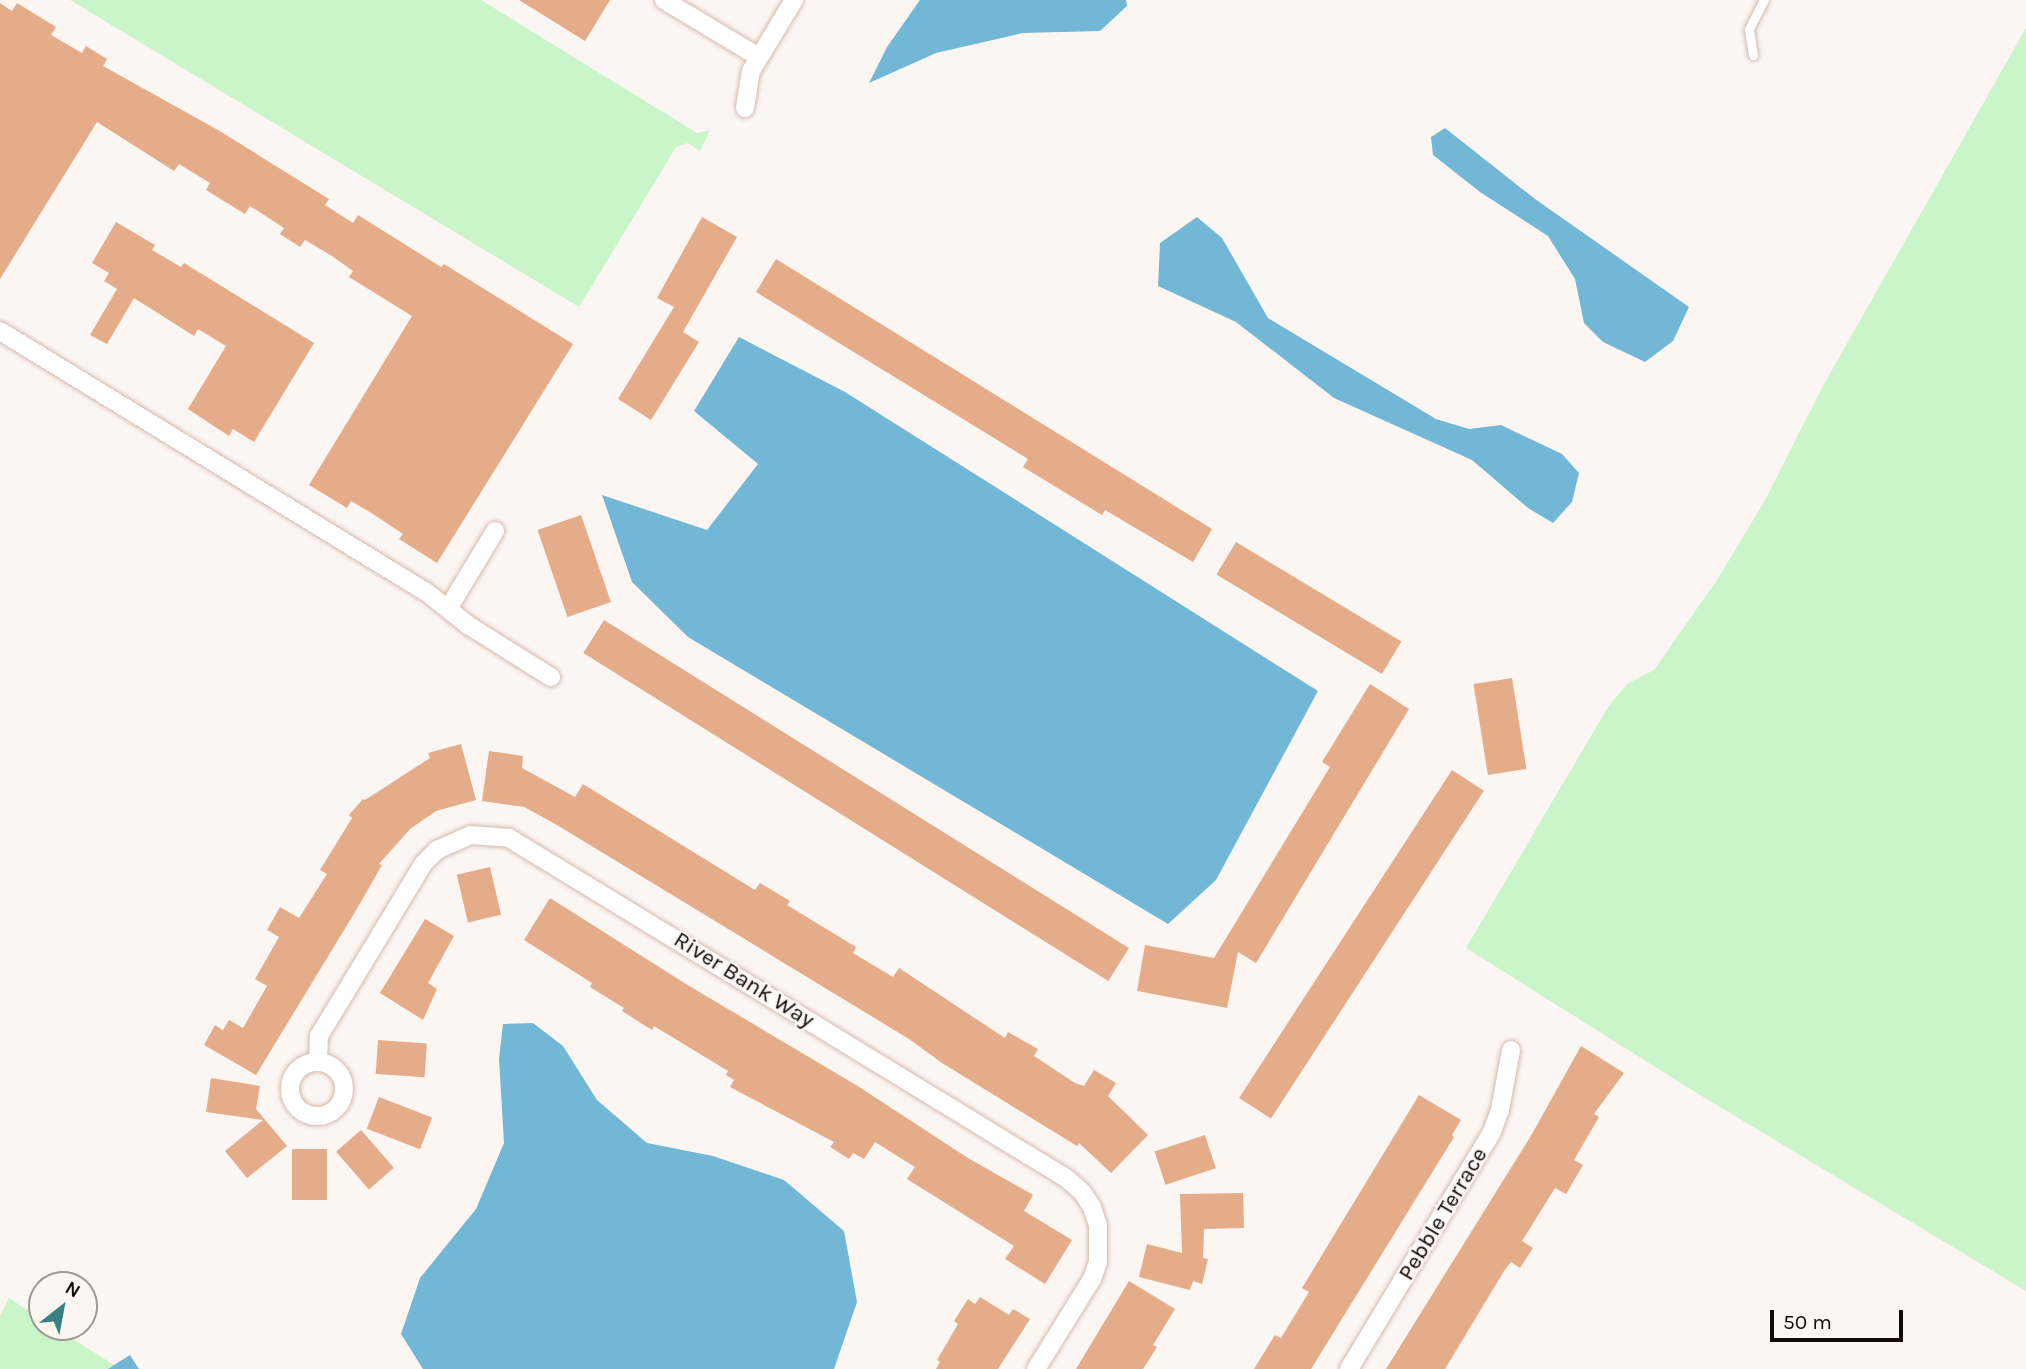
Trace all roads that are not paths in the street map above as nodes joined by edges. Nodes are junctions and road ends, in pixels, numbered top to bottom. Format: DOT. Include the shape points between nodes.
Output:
graph roads {
  1 [pos="664,0"];
  2 [pos="794,0"];
  3 [pos="1764,0"];
  4 [pos="1753,55"];
  5 [pos="759,57"];
  6 [pos="744,108"];
  7 [pos="0,331"];
  8 [pos="495,531"];
  9 [pos="447,608"];
  10 [pos="551,677"];
  11 [pos="1511,1049"];
  12 [pos="318,1062"];
  13 [pos="1036,1369"];
  14 [pos="1349,1369"];
  1 -- 5 [label="street"];
  2 -- 5 [label="street"];
  3 -- 4 [label="lane" via="1749,29"];
  5 -- 6 [label="street"];
  7 -- 9 [label="street"];
  8 -- 9 [label="street"];
  9 -- 10 [label="street"];
  11 -- 14 [label="street, Pebble Terrace" via="1492,1132"];
  12 -- 13 [label="street, River Bank Way" via="319,1036 423,864 445,845 470,835 509,838 1082,1192 1098,1225 1098,1262"];
}
